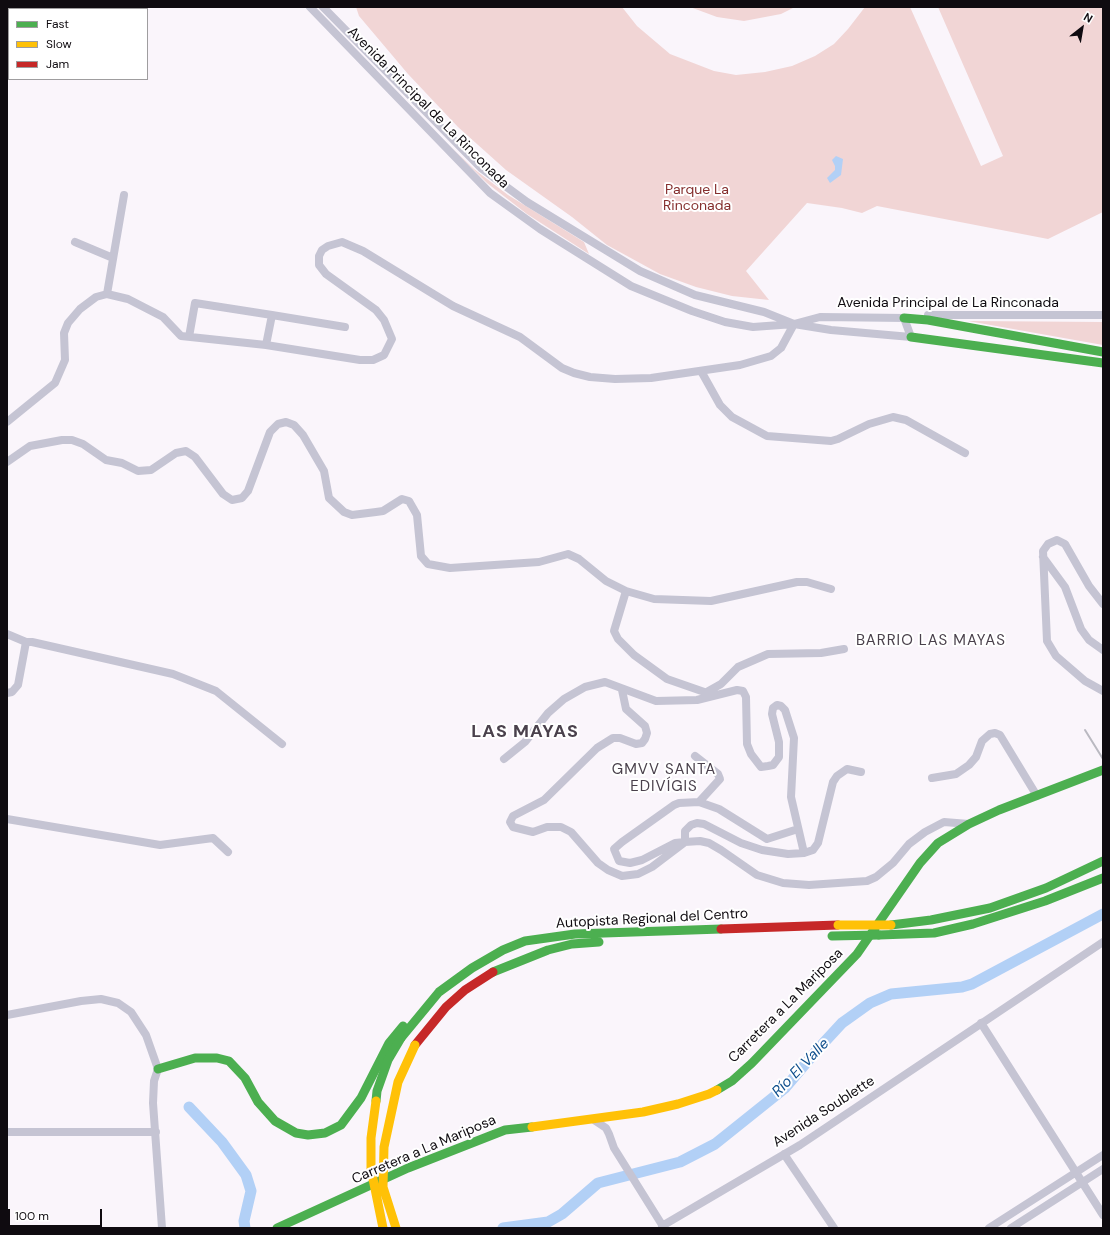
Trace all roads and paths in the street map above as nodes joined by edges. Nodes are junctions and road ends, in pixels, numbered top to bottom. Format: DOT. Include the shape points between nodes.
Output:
graph roads {
  1 [pos="310,7"];
  2 [pos="323,7"];
  3 [pos="124,195"];
  4 [pos="75,242"];
  5 [pos="113,258"];
  6 [pos="107,294"];
  7 [pos="272,315"];
  8 [pos="1103,315"];
  9 [pos="904,318"];
  10 [pos="794,324"];
  11 [pos="345,327"];
  12 [pos="189,337"];
  13 [pos="911,337"];
  14 [pos="266,345"];
  15 [pos="1103,352"];
  16 [pos="1103,363"];
  17 [pos="701,371"];
  18 [pos="7,422"];
  19 [pos="966,453"];
  20 [pos="7,462"];
  21 [pos="1043,557"];
  22 [pos="831,589"];
  23 [pos="626,591"];
  24 [pos="1103,604"];
  25 [pos="7,634"];
  26 [pos="26,642"];
  27 [pos="844,649"];
  28 [pos="1103,650"];
  29 [pos="622,690"];
  30 [pos="1103,691"];
  31 [pos="7,693"];
  32 [pos="705,693"];
  33 [pos="714,696"];
  34 [pos="282,744"];
  35 [pos="695,756"];
  36 [pos="504,758"];
  37 [pos="1103,770"];
  38 [pos="861,772"];
  39 [pos="932,778"];
  40 [pos="1036,796"];
  41 [pos="699,802"];
  42 [pos="7,819"];
  43 [pos="969,824"];
  44 [pos="798,830"];
  45 [pos="685,842"];
  46 [pos="228,852"];
  47 [pos="804,853"];
  48 [pos="1103,861"];
  49 [pos="1103,878"];
  50 [pos="812,936"];
  51 [pos="828,936"];
  52 [pos="1103,942"];
  53 [pos="429,1002"];
  54 [pos="7,1015"];
  55 [pos="981,1023"];
  56 [pos="158,1069"];
  57 [pos="594,1120"];
  58 [pos="7,1132"];
  59 [pos="156,1132"];
  60 [pos="784,1154"];
  61 [pos="1103,1155"];
  62 [pos="1103,1169"];
  63 [pos="1076,1172"];
  64 [pos="1082,1182"];
  65 [pos="1103,1215"];
  66 [pos="663,1227"];
  67 [pos="162,1228"];
  68 [pos="277,1228"];
  69 [pos="383,1228"];
  70 [pos="396,1228"];
  71 [pos="834,1228"];
  72 [pos="989,1228"];
  73 [pos="1011,1228"];
  1 -- 10 [label="street, Avenida Principal de La Rinconada" via="471,174 505,204 534,224 631,286 692,311 725,322 753,327"];
  2 -- 10 [label="street, Avenida Principal de La Rinconada" via="454,142 482,168 528,202 640,271 695,295 764,312"];
  3 -- 5 [label="street"];
  4 -- 5 [label="street"];
  5 -- 6 [label="street"];
  6 -- 12 [label="street" via="128,299 163,317 177,334"];
  6 -- 18 [label="street" via="96,297 80,309 68,323 64,342 65,360 55,383"];
  7 -- 11 [label="street"];
  7 -- 12 [label="street" via="195,303"];
  7 -- 14 [label="street"];
  8 -- 9 [label="street, Avenida Principal de La Rinconada" via="928,315"];
  9 -- 10 [label="street, Avenida Principal de La Rinconada" via="820,317"];
  9 -- 13 [label="street"];
  9 -- 15 [label="main road" via="928,320"];
  10 -- 13 [label="street, Avenida Principal de La Rinconada" via="837,331"];
  10 -- 17 [label="street" via="781,348 771,356 740,365"];
  12 -- 14 [label="street"];
  13 -- 16 [label="main road"];
  14 -- 17 [label="street" via="360,360 373,360 384,355 392,339 384,320 370,306 326,274 319,265 322,250 342,242 363,251 453,306 520,337 552,361 574,373 615,379 651,378"];
  17 -- 19 [label="street" via="720,404 732,417 767,436 838,439 869,424 893,417 906,420"];
  20 -- 23 [label="street" via="30,446 62,440 83,444 106,460 122,463 138,471 151,470 176,453 186,451 195,457 222,494 232,500 242,498 248,491 270,432 278,424 286,422 294,425 303,435 324,471 329,498 344,512 352,515 383,511 402,499 409,501 417,515 421,556 428,564 450,568 539,562 568,554 579,559 606,581"];
  21 -- 24 [label="street" via="1043,551 1048,544 1057,540 1065,544 1089,586"];
  21 -- 28 [label="street" via="1065,587 1081,629 1089,640"];
  21 -- 30 [label="street" via="1047,641 1056,656 1085,681"];
  22 -- 23 [label="street" via="807,582 797,582 711,601 654,599"];
  23 -- 32 [label="street" via="614,631 618,639 634,655 667,679"];
  25 -- 26 [label="street"];
  26 -- 31 [label="street" via="18,685 12,692"];
  26 -- 34 [label="street" via="173,674 216,691"];
  27 -- 32 [label="street" via="821,653 768,654 738,668 721,684"];
  29 -- 33 [label="street" via="656,701 671,702"];
  29 -- 36 [label="street" via="605,682 585,687 564,699 548,713 525,742"];
  29 -- 45 [label="street" via="626,710 645,726 647,733 642,743 636,744 613,738 597,748 544,800 513,816 510,822 512,827 533,832 547,826 571,832 598,863 622,876 638,874 652,867"];
  32 -- 33 [label="street"];
  33 -- 44 [label="street" via="737,690 743,691 746,697 747,744 761,766 773,765 779,757 779,742 772,714 773,708 777,706 785,710 794,738 791,798"];
  35 -- 41 [label="street" via="718,774 720,779"];
  37 -- 40 [label="main road, Carretera a La Mariposa"];
  38 -- 47 [label="street" via="847,769 833,782 818,843 813,850"];
  39 -- 40 [label="street" via="956,774 969,765 976,757 982,741 995,733 1000,735"];
  40 -- 43 [label="main road, Carretera a La Mariposa"];
  41 -- 44 [label="street" via="719,808 767,840"];
  41 -- 45 [label="street" via="674,805 618,845 614,852 620,861 630,863 654,855 675,843"];
  42 -- 46 [label="street" via="160,845 213,838"];
  43 -- 45 [label="street" via="944,822 924,832 909,844 893,863 876,877 867,881 846,883 783,883 757,875 709,843"];
  43 -- 57 [label="main road, Carretera a La Mariposa" via="938,843 924,858 857,954 768,1048 732,1081 709,1094 678,1104"];
  44 -- 47 [label="street" via="804,845"];
  45 -- 47 [label="street" via="685,831 691,825 704,824 741,843 762,850 788,854"];
  48 -- 53 [label="main road, Autopista Regional del Centro, bridge" via="1046,888 990,908 931,920 891,925 575,934 525,942 503,950 472,968"];
  49 -- 51 [label="main road, bridge" via="994,918 934,933"];
  50 -- 70 [label="main road, Autopista Regional del Centro, bridge" via="572,944 520,960 477,981 446,1007 415,1045 398,1082 386,1132 383,1187"];
  52 -- 55 [label="street, Avenida Soublette"];
  53 -- 56 [label="main road" via="420,1006 411,1015 389,1043 361,1098 341,1125 324,1133 296,1133 275,1121 258,1102 245,1078 229,1061 195,1058"];
  53 -- 69 [label="main road, Autopista Regional del Centro, bridge" via="401,1038 388,1060 376,1098 371,1138 371,1170"];
  54 -- 56 [label="street" via="81,1001 101,999 118,1003 131,1012 146,1035"];
  55 -- 60 [label="street, Avenida Soublette"];
  55 -- 63 [label="street"];
  56 -- 59 [label="street" via="154,1081 153,1103"];
  57 -- 66 [label="street, Avenida Soublette" via="606,1128 614,1148"];
  57 -- 68 [label="main road, Carretera a La Mariposa" via="506,1130 408,1168"];
  58 -- 59 [label="street"];
  59 -- 67 [label="street"];
  60 -- 66 [label="street, Avenida Soublette"];
  60 -- 71 [label="street"];
  61 -- 63 [label="street"];
  62 -- 64 [label="street"];
  63 -- 64 [label="street"];
  63 -- 72 [label="street"];
  64 -- 65 [label="street"];
  64 -- 73 [label="street"];
}
